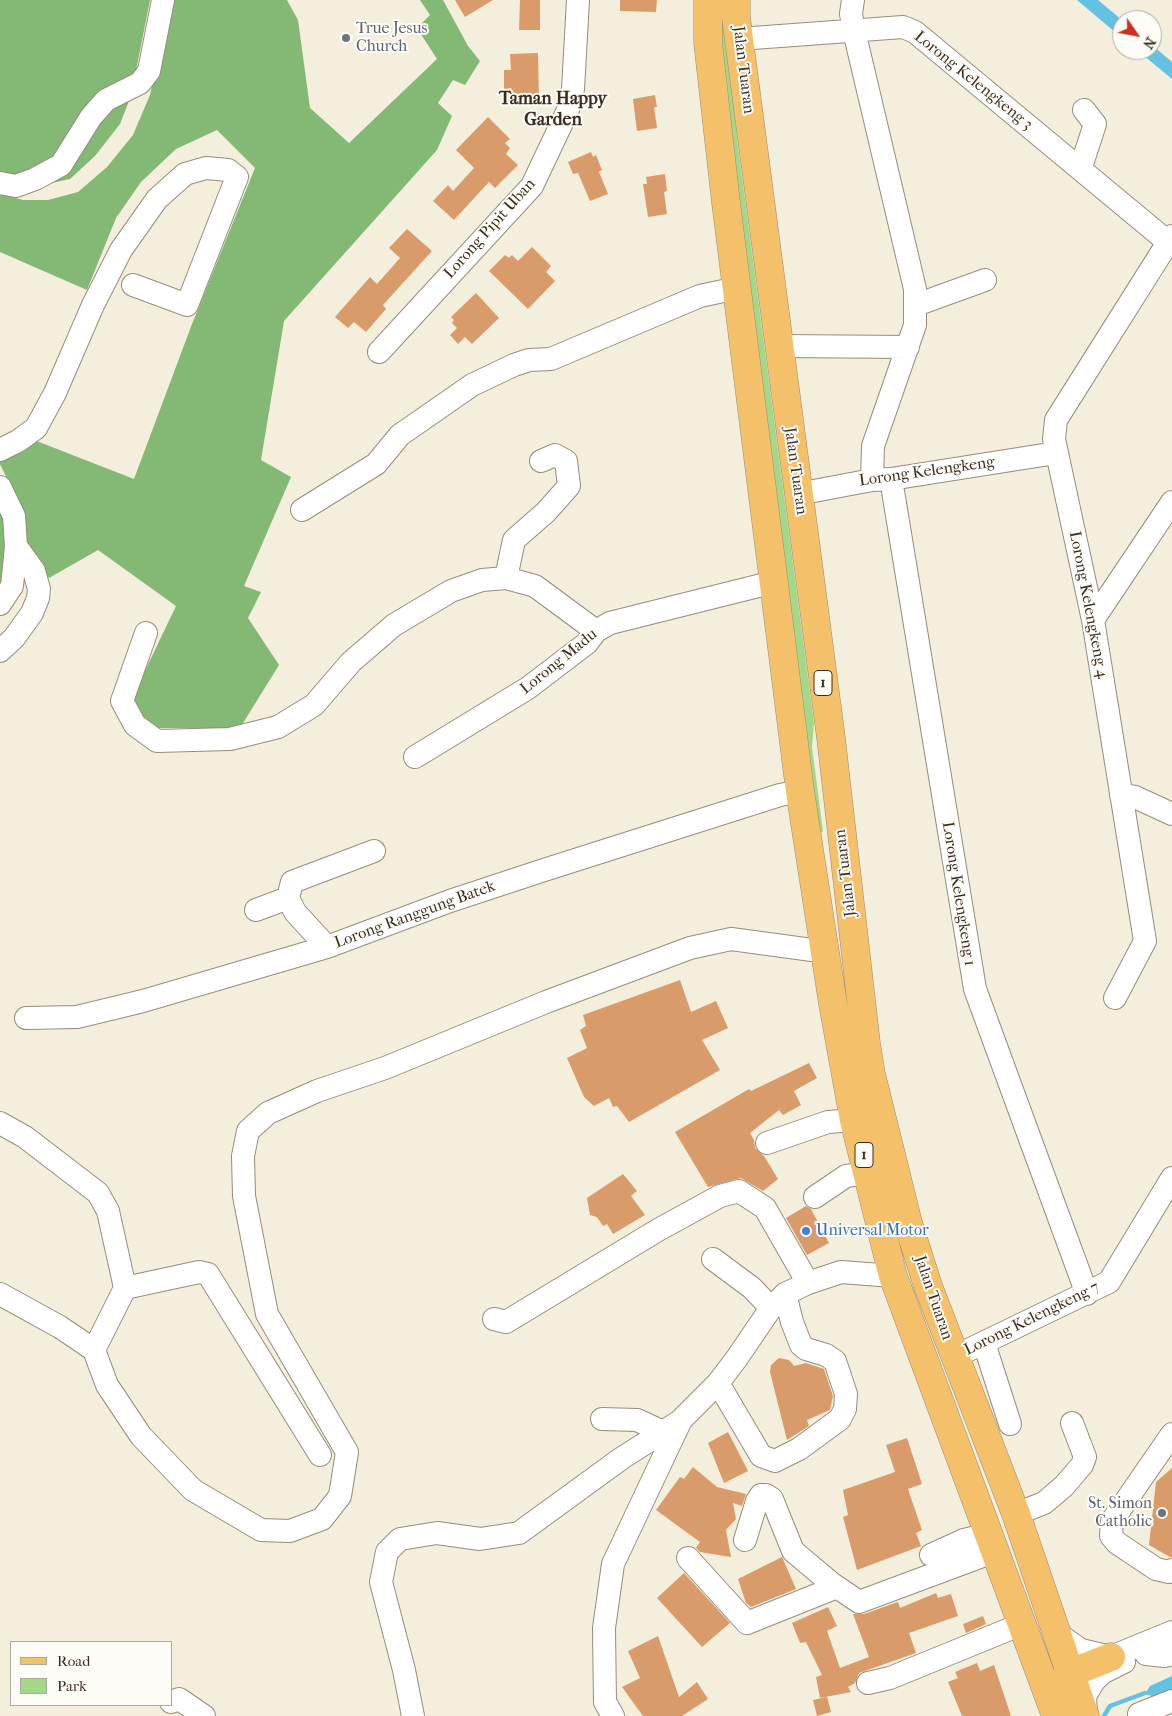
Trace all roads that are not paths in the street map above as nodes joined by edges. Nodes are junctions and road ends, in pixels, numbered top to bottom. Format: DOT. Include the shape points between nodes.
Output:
graph roads {
  1 [pos="163,0"];
  2 [pos="170,0"];
  3 [pos="578,0"];
  4 [pos="708,0"];
  5 [pos="736,0"];
  6 [pos="853,0"];
  7 [pos="157,31"];
  8 [pos="854,31"];
  9 [pos="739,40"];
  10 [pos="1084,110"];
  11 [pos="1080,168"];
  12 [pos="0,183"];
  13 [pos="1170,239"];
  14 [pos="984,280"];
  15 [pos="133,285"];
  16 [pos="737,288"];
  17 [pos="916,304"];
  18 [pos="778,346"];
  19 [pos="908,347"];
  20 [pos="380,352"];
  21 [pos="0,450"];
  22 [pos="1056,453"];
  23 [pos="541,462"];
  24 [pos="881,479"];
  25 [pos="0,487"];
  26 [pos="798,494"];
  27 [pos="1172,502"];
  28 [pos="302,510"];
  29 [pos="16,546"];
  30 [pos="506,578"];
  31 [pos="774,582"];
  32 [pos="0,604"];
  33 [pos="1093,620"];
  34 [pos="596,631"];
  35 [pos="146,632"];
  36 [pos="0,651"];
  37 [pos="831,738"];
  38 [pos="415,757"];
  39 [pos="800,791"];
  40 [pos="1121,796"];
  41 [pos="1172,814"];
  42 [pos="806,830"];
  43 [pos="374,851"];
  44 [pos="288,898"];
  45 [pos="256,910"];
  46 [pos="327,946"];
  47 [pos="827,952"];
  48 [pos="1115,998"];
  49 [pos="26,1018"];
  50 [pos="854,1120"];
  51 [pos="0,1123"];
  52 [pos="767,1143"];
  53 [pos="868,1173"];
  54 [pos="1172,1178"];
  55 [pos="815,1197"];
  56 [pos="713,1259"];
  57 [pos="893,1276"];
  58 [pos="808,1283"];
  59 [pos="126,1288"];
  60 [pos="0,1294"];
  61 [pos="1086,1294"];
  62 [pos="778,1301"];
  63 [pos="494,1319"];
  64 [pos="984,1343"];
  65 [pos="94,1350"];
  66 [pos="954,1357"];
  67 [pos="718,1383"];
  68 [pos="602,1418"];
  69 [pos="1072,1422"];
  70 [pos="1010,1424"];
  71 [pos="672,1426"];
  72 [pos="1172,1434"];
  73 [pos="320,1455"];
  74 [pos="1016,1514"];
  75 [pos="745,1540"];
  76 [pos="992,1543"];
  77 [pos="931,1555"];
  78 [pos="688,1558"];
  79 [pos="1172,1570"];
  80 [pos="836,1587"];
  81 [pos="1022,1624"];
  82 [pos="1055,1626"];
  83 [pos="1172,1632"];
  84 [pos="1172,1644"];
  85 [pos="1146,1654"];
  86 [pos="1172,1654"];
  87 [pos="1111,1657"];
  88 [pos="1071,1673"];
  89 [pos="868,1683"];
  90 [pos="1172,1701"];
  91 [pos="172,1702"];
  92 [pos="1139,1714"];
  93 [pos="204,1716"];
  94 [pos="413,1716"];
  95 [pos="613,1716"];
  96 [pos="1056,1716"];
  97 [pos="1065,1716"];
  98 [pos="1085,1716"];
  1 -- 7 [label="street"];
  2 -- 7 [label="street"];
  3 -- 20 [label="street, Lorong Pipit Uban" via="573,89 568,110 532,186"];
  4 -- 16 [label="main road, Jalan Tuaran / 1" via="708,43"];
  5 -- 9 [label="main road, Jalan Tuaran / 1"];
  6 -- 8 [label="street, Lorong Kelengkeng 1"];
  7 -- 12 [label="street" via="149,71 140,83 106,100 61,164 16,186"];
  8 -- 9 [label="street, Lorong Kelengkeng 3"];
  8 -- 11 [label="street, Lorong Kelengkeng 3" via="903,28 915,32"];
  8 -- 17 [label="street, Lorong Kelengkeng 1" via="916,289"];
  9 -- 18 [label="main road, Jalan Tuaran / 1"];
  10 -- 11 [label="street" via="1095,124"];
  11 -- 13 [label="street, Lorong Kelengkeng 3"];
  13 -- 22 [label="street, Lorong Kelengkeng 4" via="1056,420"];
  14 -- 17 [label="street"];
  15 -- 21 [label="street" via="187,305 237,177 228,170 206,168 185,174 157,198 121,250 92,305 36,428"];
  16 -- 28 [label="street" via="700,296 551,359 529,360 472,385 400,435 376,464"];
  16 -- 31 [label="main road, Jalan Tuaran / 1"];
  17 -- 19 [label="street, Lorong Kelengkeng 1" via="915,325"];
  18 -- 19 [label="street"];
  18 -- 26 [label="main road, Jalan Tuaran / 1"];
  19 -- 24 [label="street, Lorong Kelengkeng 1" via="873,446"];
  22 -- 24 [label="street, Lorong Kelengkeng"];
  22 -- 33 [label="street, Lorong Kelengkeng 4"];
  23 -- 30 [label="street" via="555,455 566,461 569,486 514,540"];
  24 -- 26 [label="street, Lorong Kelengkeng"];
  24 -- 61 [label="street, Lorong Kelengkeng 1" via="975,989"];
  25 -- 29 [label="street" via="14,516"];
  26 -- 37 [label="main road, Jalan Tuaran / 1"];
  27 -- 33 [label="street"];
  29 -- 32 [label="street" via="12,586"];
  29 -- 36 [label="street" via="34,571 38,598 32,613"];
  30 -- 34 [label="street" via="535,586"];
  30 -- 35 [label="street" via="482,580 451,591 394,625 351,662 314,705 278,727 230,739 157,741 136,726 122,701"];
  31 -- 34 [label="street, Lorong Madu" via="610,623"];
  31 -- 39 [label="main road, Jalan Tuaran / 1"];
  33 -- 40 [label="street, Lorong Kelengkeng 4"];
  34 -- 38 [label="street, Lorong Madu" via="587,643 528,688"];
  37 -- 42 [label="main road" via="816,750 825,832 816,840"];
  37 -- 66 [label="main road, Jalan Tuaran / 1" via="871,1074 908,1223"];
  39 -- 42 [label="main road, Jalan Tuaran / 1"];
  39 -- 46 [label="street, Lorong Ranggung Batek" via="488,889"];
  40 -- 41 [label="street" via="1135,797"];
  40 -- 48 [label="street, Lorong Kelengkeng 4" via="1145,942"];
  42 -- 47 [label="main road, Jalan Tuaran / 1"];
  43 -- 44 [label="street" via="292,882"];
  44 -- 45 [label="street"];
  44 -- 46 [label="street" via="295,912"];
  46 -- 49 [label="street, Lorong Ranggung Batek" via="143,1001 77,1017"];
  47 -- 50 [label="main road, Jalan Tuaran / 1"];
  47 -- 65 [label="street" via="731,940 690,948 384,1068 317,1091 268,1113 248,1131 243,1156 244,1196 267,1314 347,1452 340,1496 322,1519 290,1531 261,1530 193,1490 141,1436 107,1385"];
  50 -- 52 [label="street" via="828,1122"];
  50 -- 53 [label="main road, Jalan Tuaran / 1"];
  51 -- 59 [label="street" via="25,1137 98,1193 108,1211"];
  53 -- 55 [label="street" via="846,1176"];
  53 -- 57 [label="main road, Jalan Tuaran / 1"];
  54 -- 61 [label="street, Lorong Kelengkeng 7" via="1113,1277"];
  56 -- 62 [label="street" via="752,1288"];
  57 -- 58 [label="street" via="841,1272"];
  57 -- 76 [label="main road, Jalan Tuaran / 1"];
  58 -- 62 [label="street"];
  58 -- 63 [label="street" via="765,1208 739,1191 720,1196 506,1322"];
  59 -- 65 [label="street"];
  59 -- 73 [label="street" via="199,1272 208,1274"];
  60 -- 65 [label="street"];
  61 -- 64 [label="street, Lorong Kelengkeng 7"];
  62 -- 67 [label="street"];
  62 -- 67 [label="street" via="792,1322 801,1345 835,1362 846,1394 845,1409 840,1419 799,1449 774,1461 760,1456"];
  64 -- 66 [label="street, Lorong Kelengkeng 7"];
  64 -- 70 [label="street"];
  66 -- 74 [label="main road, Jalan Tuaran / 1"];
  67 -- 71 [label="street" via="690,1413"];
  68 -- 71 [label="street"];
  69 -- 74 [label="street" via="1085,1457 1082,1464 1064,1486 1044,1502"];
  71 -- 94 [label="street" via="622,1458 519,1534 480,1539 437,1533 400,1539 387,1552 381,1582"];
  71 -- 95 [label="street" via="613,1564 604,1628 605,1702"];
  72 -- 79 [label="street" via="1112,1521 1112,1536 1118,1543 1156,1569"];
  74 -- 82 [label="main road, Jalan Tuaran / 1"];
  75 -- 80 [label="street" via="757,1501 761,1495 766,1495 772,1499 793,1551"];
  76 -- 77 [label="street" via="964,1540"];
  76 -- 80 [label="street" via="859,1602"];
  76 -- 81 [label="main road, Jalan Tuaran / 1"];
  78 -- 80 [label="street" via="747,1622"];
  81 -- 89 [label="street" via="890,1678"];
  81 -- 96 [label="main road, Jalan Tuaran / 1"];
  82 -- 87 [label="street" via="1060,1636 1081,1650"];
  82 -- 88 [label="main road, Jalan Tuaran / 1"];
  83 -- 87 [label="street"];
  84 -- 85 [label="street"];
  85 -- 86 [label="street"];
  85 -- 98 [label="street" via="1114,1665 1102,1673 1086,1696"];
  87 -- 88 [label="main road"];
  88 -- 97 [label="main road" via="1060,1690"];
  88 -- 98 [label="main road, Jalan Tuaran / 1"];
  90 -- 92 [label="street"];
  91 -- 93 [label="street" via="184,1702"];
}
